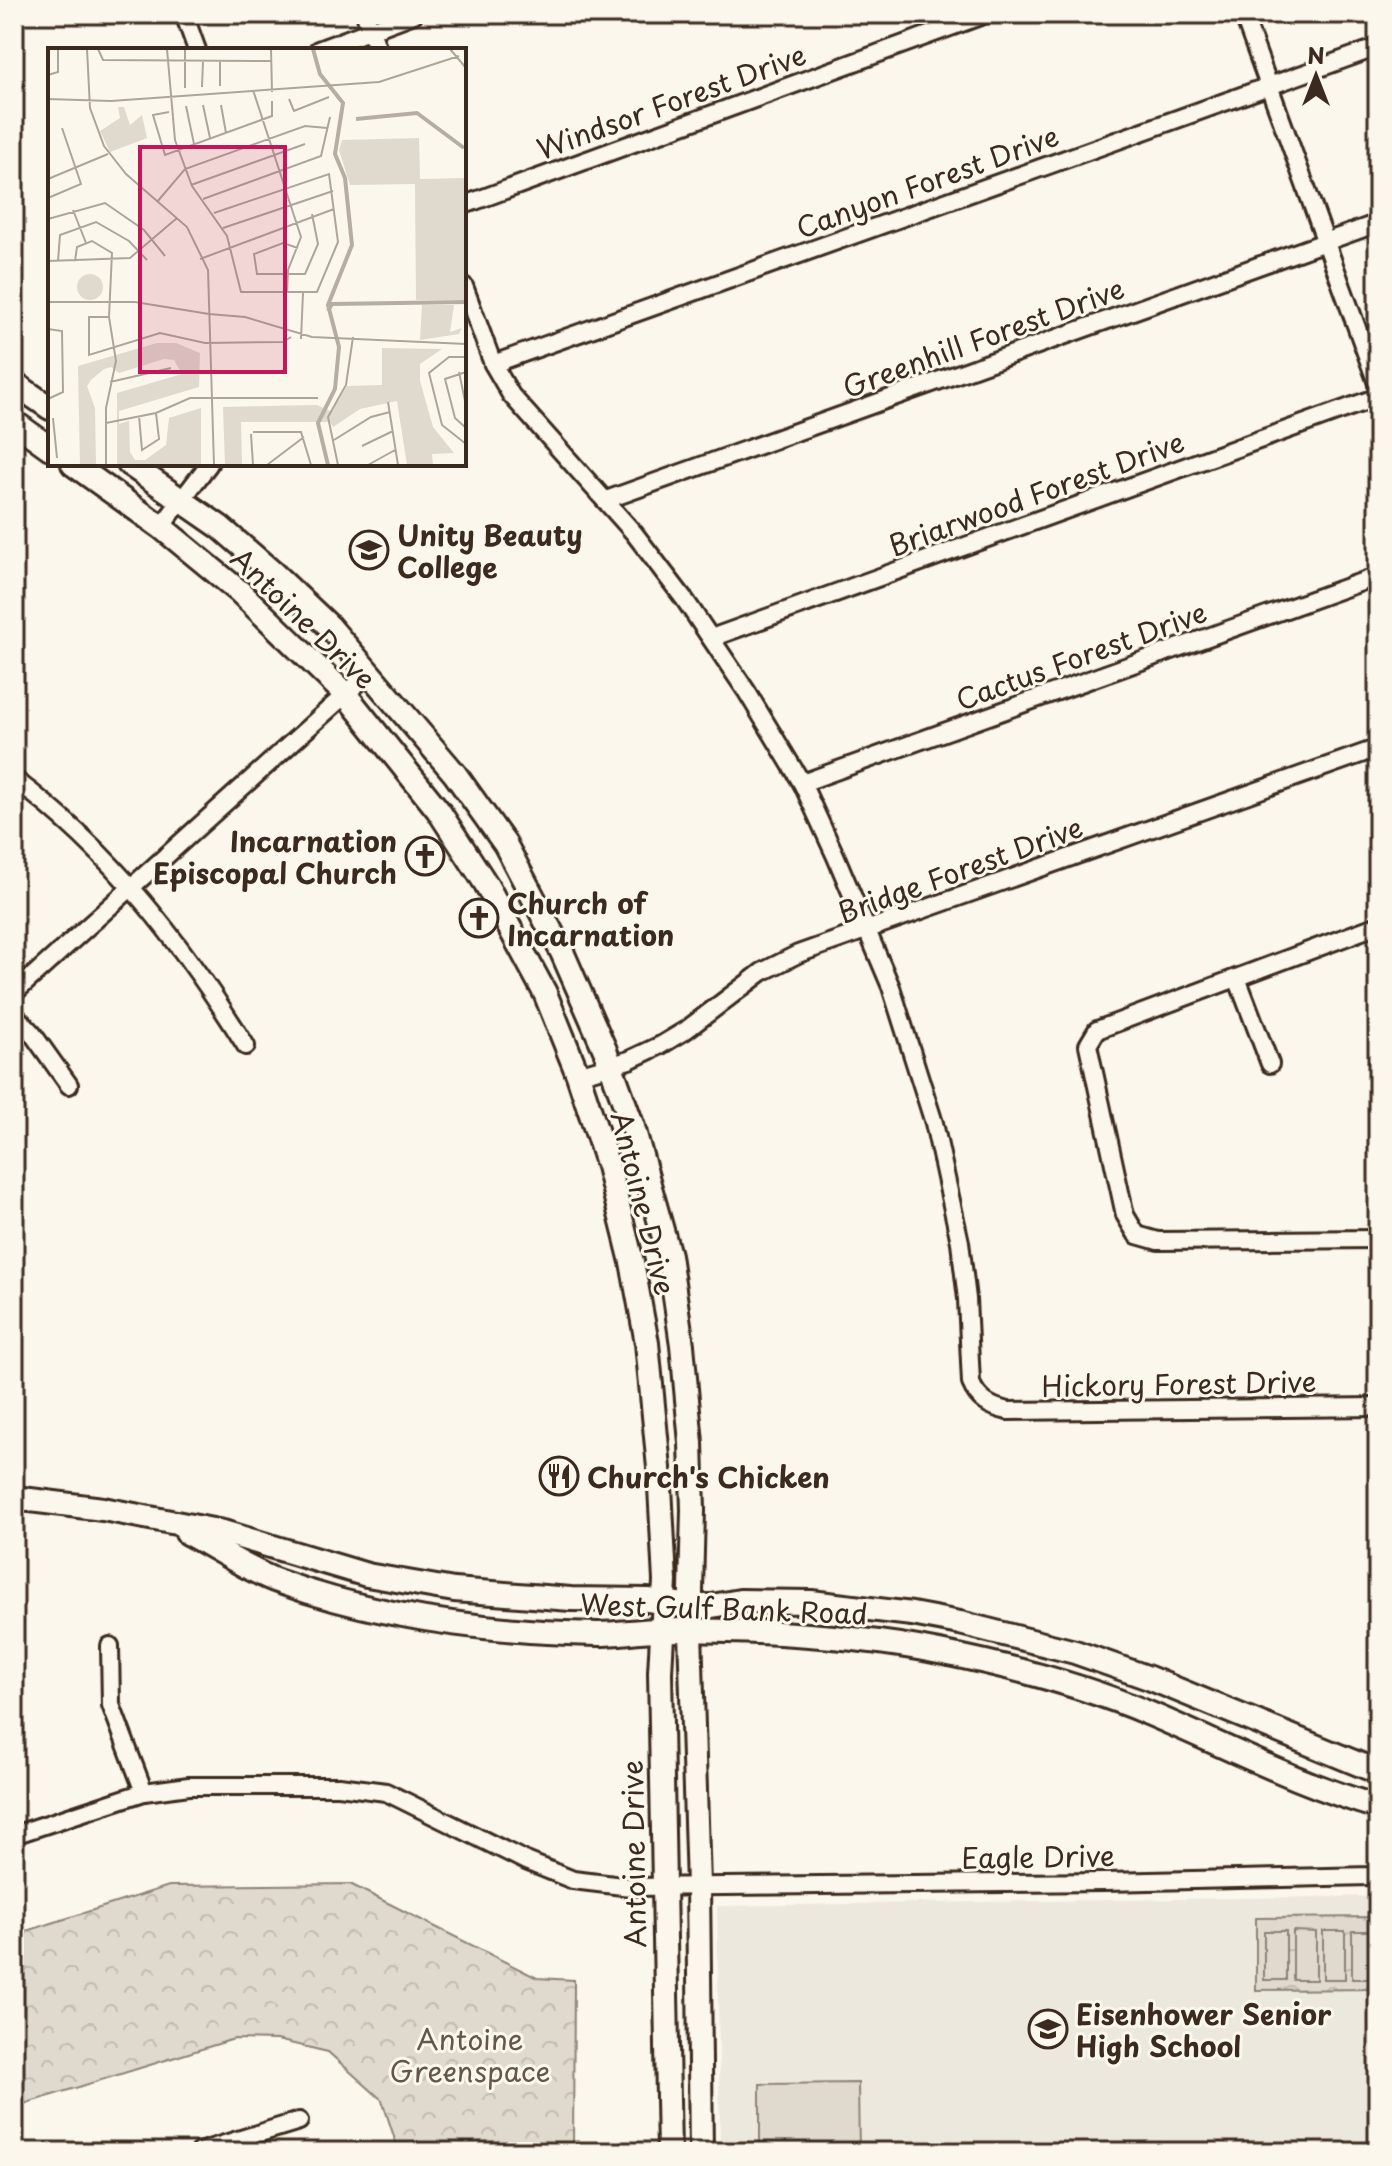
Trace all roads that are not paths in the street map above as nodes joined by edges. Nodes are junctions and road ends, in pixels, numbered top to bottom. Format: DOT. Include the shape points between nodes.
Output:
graph roads {
  1 [pos="184,14"];
  2 [pos="414,14"];
  3 [pos="986,14"];
  4 [pos="1243,14"];
  5 [pos="368,22"];
  6 [pos="1378,47"];
  7 [pos="196,48"];
  8 [pos="322,48"];
  9 [pos="377,48"];
  10 [pos="1269,86"];
  11 [pos="466,204"];
  12 [pos="1378,223"];
  13 [pos="1326,242"];
  14 [pos="466,291"];
  15 [pos="493,364"];
  16 [pos="14,383"];
  17 [pos="1378,386"];
  18 [pos="1378,397"];
  19 [pos="48,407"];
  20 [pos="14,422"];
  21 [pos="48,447"];
  22 [pos="76,466"];
  23 [pos="132,466"];
  24 [pos="207,466"];
  25 [pos="606,500"];
  26 [pos="181,501"];
  27 [pos="161,527"];
  28 [pos="1378,576"];
  29 [pos="711,638"];
  30 [pos="369,673"];
  31 [pos="346,695"];
  32 [pos="1378,748"];
  33 [pos="14,779"];
  34 [pos="802,783"];
  35 [pos="131,886"];
  36 [pos="1378,925"];
  37 [pos="868,931"];
  38 [pos="1237,978"];
  39 [pos="14,993"];
  40 [pos="14,1014"];
  41 [pos="246,1046"];
  42 [pos="1270,1064"];
  43 [pos="610,1066"];
  44 [pos="578,1075"];
  45 [pos="69,1085"];
  46 [pos="1378,1239"];
  47 [pos="1378,1407"];
  48 [pos="14,1498"];
  49 [pos="156,1520"];
  50 [pos="454,1590"];
  51 [pos="664,1602"];
  52 [pos="811,1602"];
  53 [pos="691,1606"];
  54 [pos="912,1614"];
  55 [pos="450,1621"];
  56 [pos="662,1630"];
  57 [pos="690,1631"];
  58 [pos="808,1636"];
  59 [pos="110,1646"];
  60 [pos="902,1646"];
  61 [pos="1355,1763"];
  62 [pos="1378,1772"];
  63 [pos="144,1792"];
  64 [pos="1340,1794"];
  65 [pos="1378,1807"];
  66 [pos="14,1835"];
  67 [pos="1378,1873"];
  68 [pos="698,1885"];
  69 [pos="662,1886"];
  70 [pos="299,2121"];
  71 [pos="199,2152"];
  72 [pos="669,2152"];
  73 [pos="701,2152"];
  1 -- 7 [label="street"];
  2 -- 5 [label="street"];
  3 -- 11 [label="street, Windsor Forest Drive"];
  4 -- 10 [label="street"];
  5 -- 8 [label="street"];
  5 -- 9 [label="street"];
  6 -- 10 [label="street, Canyon Forest Drive"];
  10 -- 13 [label="street"];
  10 -- 15 [label="street, Canyon Forest Drive"];
  12 -- 13 [label="street, Greenhill Forest Drive"];
  13 -- 17 [label="street"];
  13 -- 25 [label="street, Greenhill Forest Drive"];
  14 -- 15 [label="street"];
  15 -- 25 [label="street" via="530,419"];
  16 -- 19 [label="main road"];
  18 -- 29 [label="street, Briarwood Forest Drive"];
  20 -- 21 [label="main road"];
  22 -- 27 [label="main road, Antoine Drive"];
  23 -- 26 [label="main road, Antoine Drive"];
  24 -- 26 [label="street"];
  25 -- 29 [label="street"];
  26 -- 27 [label="street"];
  26 -- 30 [label="main road, Antoine Drive" via="272,572"];
  27 -- 31 [label="main road, Antoine Drive" via="240,592"];
  28 -- 34 [label="street, Cactus Forest Drive"];
  29 -- 34 [label="street"];
  30 -- 31 [label="street"];
  30 -- 43 [label="main road, Antoine Drive" via="453,771 505,844 562,952"];
  31 -- 35 [label="street"];
  31 -- 44 [label="main road, Antoine Drive" via="438,810 486,884 545,993"];
  32 -- 37 [label="street, Bridge Forest Drive"];
  33 -- 35 [label="street"];
  34 -- 37 [label="street"];
  35 -- 39 [label="street"];
  35 -- 41 [label="street" via="209,986"];
  36 -- 38 [label="street"];
  37 -- 43 [label="street, Bridge Forest Drive" via="766,969 686,1030"];
  37 -- 47 [label="street, Hickory Forest Drive" via="917,1066 949,1183 965,1285 971,1383 982,1401 1008,1411"];
  38 -- 42 [label="street"];
  38 -- 46 [label="street" via="1097,1030 1088,1045 1125,1215 1137,1235 1158,1241"];
  40 -- 45 [label="street"];
  43 -- 44 [label="street, Bridge Forest Drive"];
  43 -- 53 [label="main road, Antoine Drive" via="651,1184 674,1285 691,1443"];
  44 -- 51 [label="main road, Antoine Drive" via="608,1166 647,1343 661,1493"];
  48 -- 49 [label="main road, West Gulf Bank Road"];
  49 -- 50 [label="main road, West Gulf Bank Road" via="223,1532 367,1575"];
  49 -- 55 [label="main road, West Gulf Bank Road" via="276,1581 331,1599"];
  50 -- 51 [label="main road, West Gulf Bank Road"];
  50 -- 55 [label="main road"];
  51 -- 53 [label="main road, West Gulf Bank Road"];
  51 -- 56 [label="main road, Antoine Drive"];
  52 -- 53 [label="main road, West Gulf Bank Road"];
  52 -- 54 [label="main road, West Gulf Bank Road"];
  52 -- 58 [label="main road"];
  53 -- 57 [label="main road, Antoine Drive"];
  54 -- 60 [label="main road"];
  54 -- 61 [label="main road, West Gulf Bank Road" via="1075,1652"];
  55 -- 56 [label="main road, West Gulf Bank Road" via="593,1634"];
  56 -- 57 [label="main road, West Gulf Bank Road"];
  56 -- 69 [label="main road, Antoine Drive"];
  57 -- 58 [label="main road, West Gulf Bank Road"];
  57 -- 68 [label="main road, Antoine Drive"];
  58 -- 60 [label="main road, West Gulf Bank Road"];
  59 -- 63 [label="street" via="111,1705"];
  60 -- 64 [label="main road, West Gulf Bank Road" via="999,1665 1116,1700"];
  61 -- 62 [label="main road, West Gulf Bank Road"];
  61 -- 64 [label="main road"];
  63 -- 66 [label="street, Eagle Drive"];
  63 -- 69 [label="street, Eagle Drive" via="189,1786 339,1786 386,1792 573,1880"];
  64 -- 65 [label="main road, West Gulf Bank Road"];
  67 -- 68 [label="street, Eagle Drive" via="1105,1882"];
  68 -- 69 [label="street, Eagle Drive"];
  68 -- 73 [label="main road, Antoine Drive"];
  69 -- 72 [label="main road, Antoine Drive"];
  70 -- 71 [label="street"];
}
